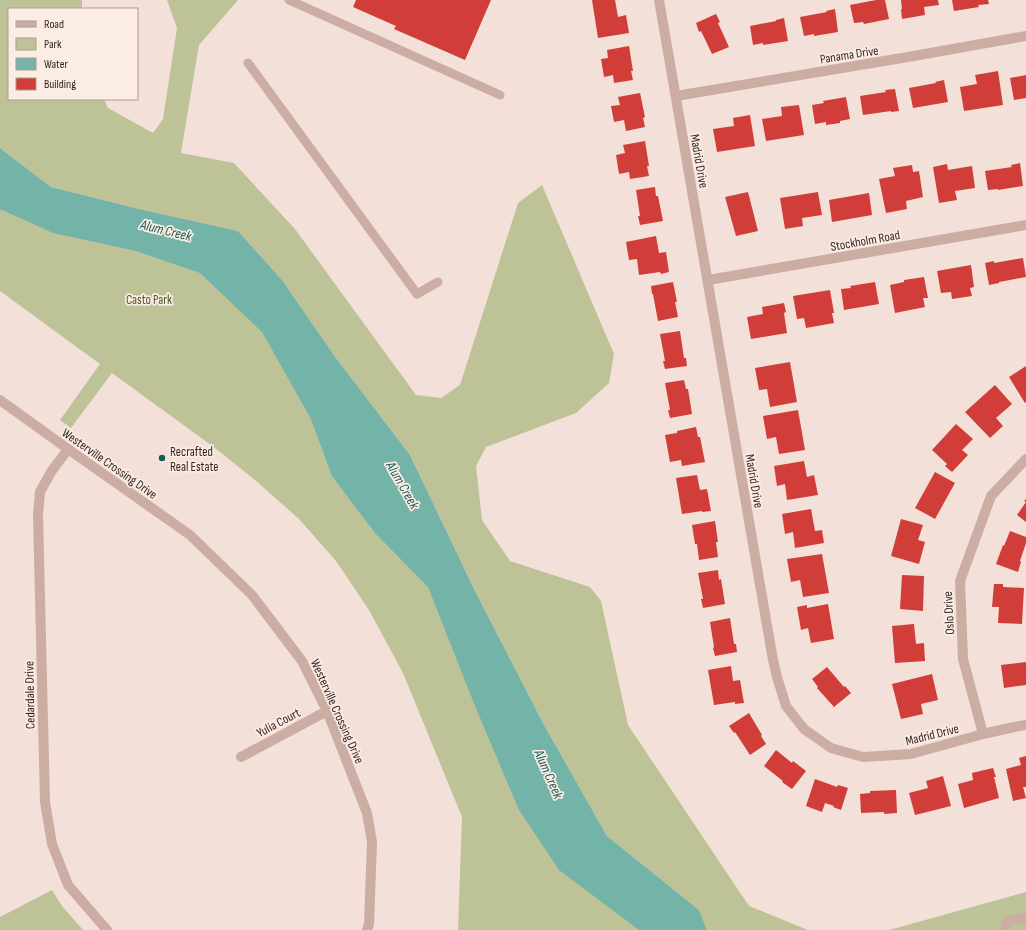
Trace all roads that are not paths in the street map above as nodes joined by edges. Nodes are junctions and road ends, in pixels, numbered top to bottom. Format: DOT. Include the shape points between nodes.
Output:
graph roads {
  1 [pos="289,0"];
  2 [pos="659,0"];
  3 [pos="1026,36"];
  4 [pos="248,62"];
  5 [pos="500,95"];
  6 [pos="676,96"];
  7 [pos="1026,225"];
  8 [pos="708,280"];
  9 [pos="438,282"];
  10 [pos="0,400"];
  11 [pos="68,449"];
  12 [pos="1026,459"];
  13 [pos="327,711"];
  14 [pos="1026,725"];
  15 [pos="983,734"];
  16 [pos="241,757"];
  17 [pos="1026,918"];
  18 [pos="107,930"];
  19 [pos="367,930"];
  20 [pos="1005,930"];
  1 -- 5 [label="lane"];
  2 -- 6 [label="street, Madrid Drive"];
  3 -- 6 [label="street, Panama Drive"];
  4 -- 9 [label="lane" via="417,294"];
  6 -- 8 [label="street, Madrid Drive"];
  7 -- 8 [label="street, Stockholm Road"];
  8 -- 15 [label="street, Madrid Drive" via="773,660 786,706 804,729 831,748 863,757 911,754"];
  10 -- 11 [label="street, Westerville Crossing Drive"];
  11 -- 13 [label="street, Westerville Crossing Drive" via="190,535 252,595 302,661"];
  11 -- 18 [label="street, Cedardale Drive" via="40,492 38,514 45,802 52,844 68,885"];
  12 -- 15 [label="street, Oslo Drive" via="992,496 960,581 963,658"];
  13 -- 16 [label="street, Yulia Court"];
  13 -- 19 [label="street, Westerville Crossing Drive" via="367,813 372,842"];
  14 -- 15 [label="street, Madrid Drive"];
  17 -- 20 [label="lane" via="1008,920"];
}
